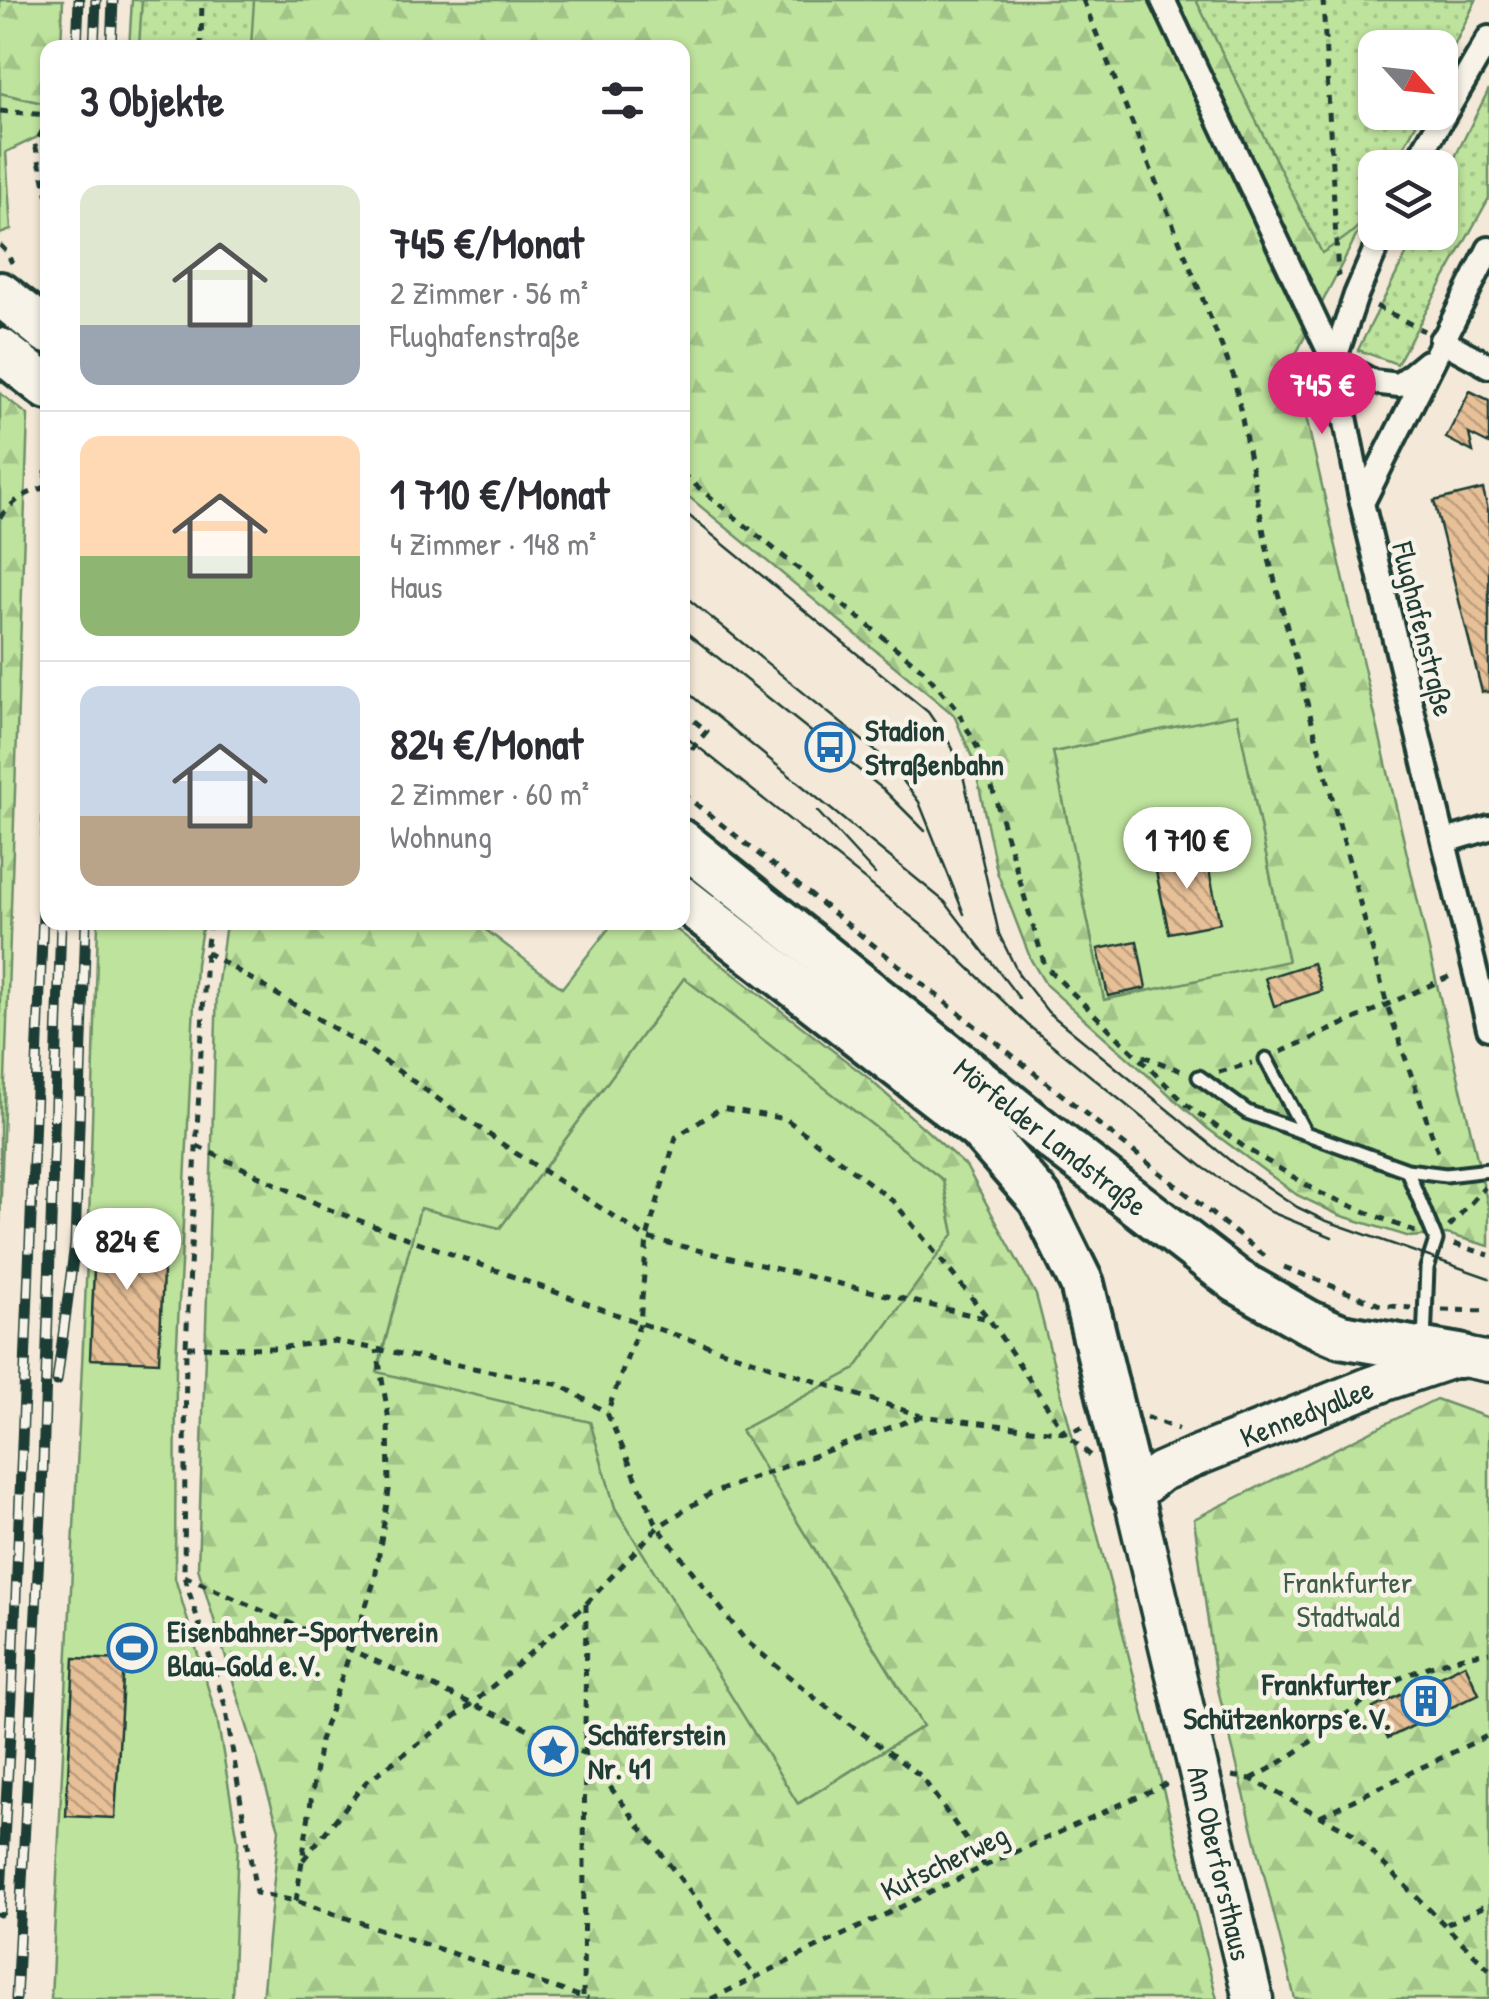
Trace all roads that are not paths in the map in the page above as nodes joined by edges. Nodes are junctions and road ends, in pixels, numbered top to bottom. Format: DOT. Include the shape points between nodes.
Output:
graph roads {
  1 [pos="1163,0"];
  2 [pos="1489,38"];
  3 [pos="1424,150"];
  4 [pos="1489,249"];
  5 [pos="1372,250"];
  6 [pos="0,294"];
  7 [pos="40,326"];
  8 [pos="1437,349"];
  9 [pos="0,350"];
  10 [pos="1334,361"];
  11 [pos="1489,366"];
  12 [pos="40,382"];
  13 [pos="1362,503"];
  14 [pos="1489,828"];
  15 [pos="1446,842"];
  16 [pos="690,848"];
  17 [pos="690,904"];
  18 [pos="1489,1028"];
  19 [pos="1266,1059"];
  20 [pos="1198,1077"];
  21 [pos="1305,1133"];
  22 [pos="1408,1170"];
  23 [pos="1489,1170"];
  24 [pos="1459,1347"];
  25 [pos="1133,1494"];
  26 [pos="1252,1999"];
  1 -- 10 [label="street, Flughafenstraße"];
  2 -- 3 [label="street"];
  4 -- 8 [label="street"];
  5 -- 10 [label="street" via="1347,290"];
  6 -- 7 [label="highway"];
  8 -- 10 [label="street" via="1398,385 1373,382"];
  8 -- 11 [label="street"];
  8 -- 13 [label="street"];
  9 -- 12 [label="highway"];
  10 -- 13 [label="street, Flughafenstraße"];
  13 -- 15 [label="street, Flughafenstraße"];
  14 -- 15 [label="street"];
  15 -- 18 [label="street, Flughafenstraße"];
  16 -- 24 [label="highway, Mörfelder Landstraße" via="1238,1281 1341,1336"];
  17 -- 25 [label="highway, Mörfelder Landstraße" via="979,1128 1040,1199 1082,1284"];
  19 -- 21 [label="lane"];
  20 -- 21 [label="lane" via="1248,1112"];
  21 -- 22 [label="lane"];
  22 -- 23 [label="lane"];
  22 -- 24 [label="lane" via="1436,1240 1427,1268"];
  24 -- 25 [label="main road, Kennedyallee" via="1194,1456"];
  25 -- 26 [label="main road, Am Oberforsthaus"];
}
